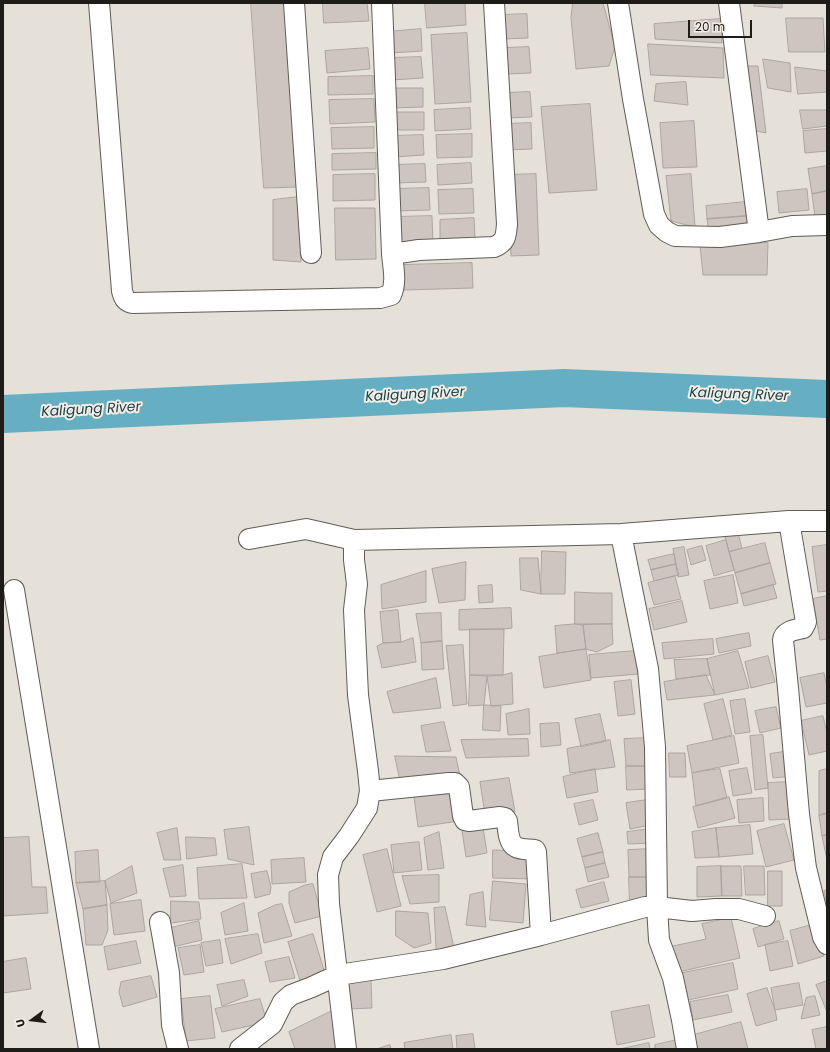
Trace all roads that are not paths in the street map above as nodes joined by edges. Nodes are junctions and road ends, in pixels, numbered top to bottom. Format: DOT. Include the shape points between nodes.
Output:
graph roads {
  1 [pos="99,3"];
  2 [pos="294,3"];
  3 [pos="382,3"];
  4 [pos="494,3"];
  5 [pos="618,3"];
  6 [pos="728,3"];
  7 [pos="827,225"];
  8 [pos="759,232"];
  9 [pos="311,253"];
  10 [pos="392,254"];
  11 [pos="789,521"];
  12 [pos="827,521"];
  13 [pos="621,534"];
  14 [pos="249,539"];
  15 [pos="354,540"];
  16 [pos="14,590"];
  17 [pos="370,791"];
  18 [pos="657,907"];
  19 [pos="765,916"];
  20 [pos="823,917"];
  21 [pos="160,922"];
  22 [pos="541,935"];
  23 [pos="827,944"];
  24 [pos="338,975"];
  25 [pos="90,1049"];
  26 [pos="178,1049"];
  27 [pos="240,1049"];
  28 [pos="346,1049"];
  29 [pos="686,1049"];
  1 -- 10 [label="street" via="122,291 127,302 380,298 391,295 393,290"];
  2 -- 9 [label="street"];
  3 -- 10 [label="street"];
  4 -- 10 [label="street" via="507,224 504,240 494,247 419,250"];
  5 -- 8 [label="street" via="654,214 659,225 675,236 720,237"];
  6 -- 8 [label="street"];
  7 -- 8 [label="street" via="792,226"];
  11 -- 12 [label="street"];
  11 -- 13 [label="street"];
  11 -- 20 [label="street" via="806,622 803,628 787,632 782,640 806,868"];
  13 -- 15 [label="street"];
  13 -- 18 [label="street" via="648,669 655,747"];
  14 -- 15 [label="street" via="306,530"];
  15 -- 17 [label="street" via="358,695"];
  16 -- 25 [label="street"];
  17 -- 22 [label="street" via="455,783 460,787 465,820 505,818 510,840 515,847 536,852"];
  17 -- 24 [label="street" via="367,808 333,857 328,875"];
  18 -- 19 [label="street" via="692,911 740,909"];
  18 -- 22 [label="street" via="645,907"];
  18 -- 29 [label="street" via="659,940 672,978"];
  20 -- 23 [label="street" via="823,937"];
  21 -- 26 [label="street" via="169,973 172,1026"];
  22 -- 24 [label="street" via="443,959"];
  24 -- 27 [label="street" via="291,995 283,1002 272,1024"];
  24 -- 28 [label="street"];
}
